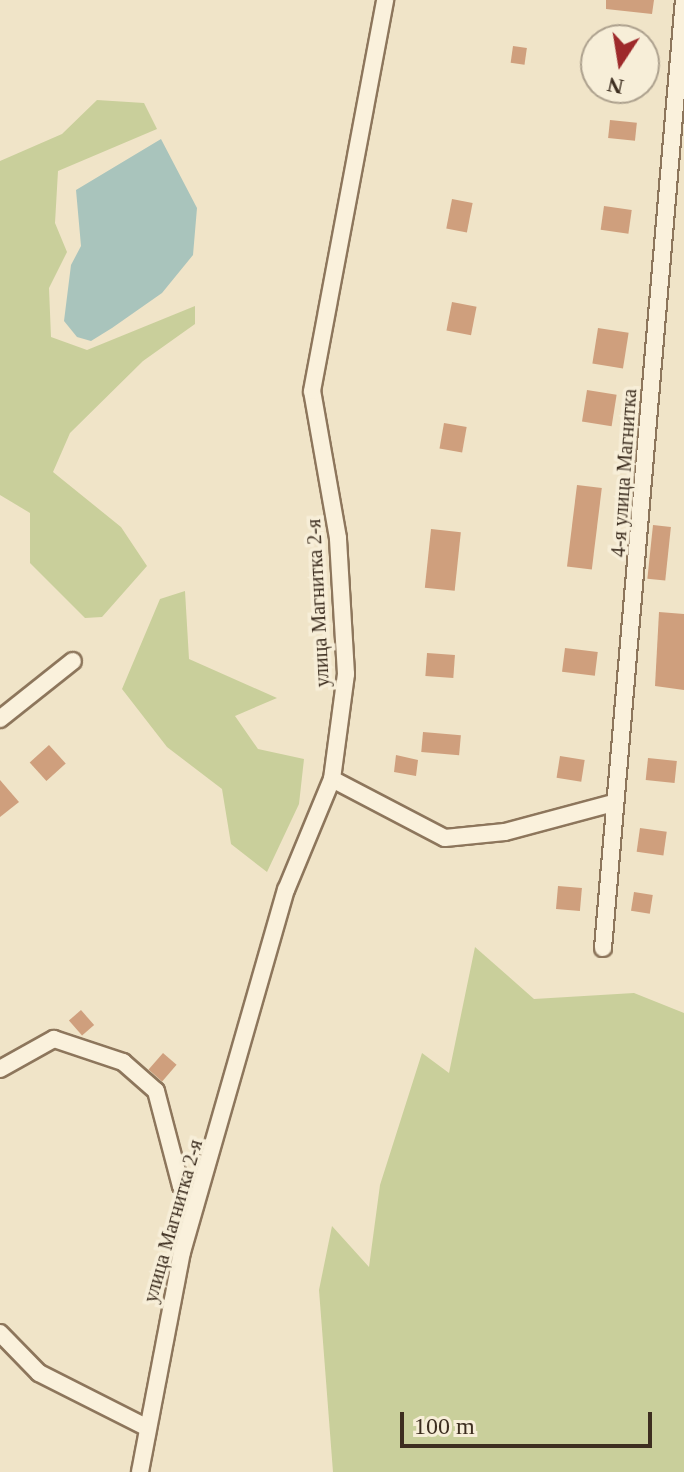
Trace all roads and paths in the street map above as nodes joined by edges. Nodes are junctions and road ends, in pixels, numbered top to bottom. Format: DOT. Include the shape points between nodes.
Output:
graph roads {
  1 [pos="385,0"];
  2 [pos="684,0"];
  3 [pos="73,661"];
  4 [pos="0,719"];
  5 [pos="332,779"];
  6 [pos="613,803"];
  7 [pos="603,948"];
  8 [pos="0,1069"];
  9 [pos="195,1205"];
  10 [pos="0,1333"];
  11 [pos="146,1427"];
  12 [pos="140,1472"];
  1 -- 5 [label="street, улица Магнитка 2-я" via="312,391 338,538 346,674"];
  2 -- 6 [label="street, 4-я улица Магнитка" via="634,636"];
  3 -- 4 [label="street"];
  5 -- 6 [label="street" via="445,838 505,832"];
  5 -- 9 [label="street, улица Магнитка 2-я" via="286,890"];
  6 -- 7 [label="street, 4-я улица Магнитка"];
  8 -- 9 [label="street" via="54,1039 123,1062 156,1091 181,1186"];
  9 -- 11 [label="street, улица Магнитка 2-я"];
  10 -- 11 [label="street" via="39,1373"];
  11 -- 12 [label="street, улица Магнитка 2-я"];
}
